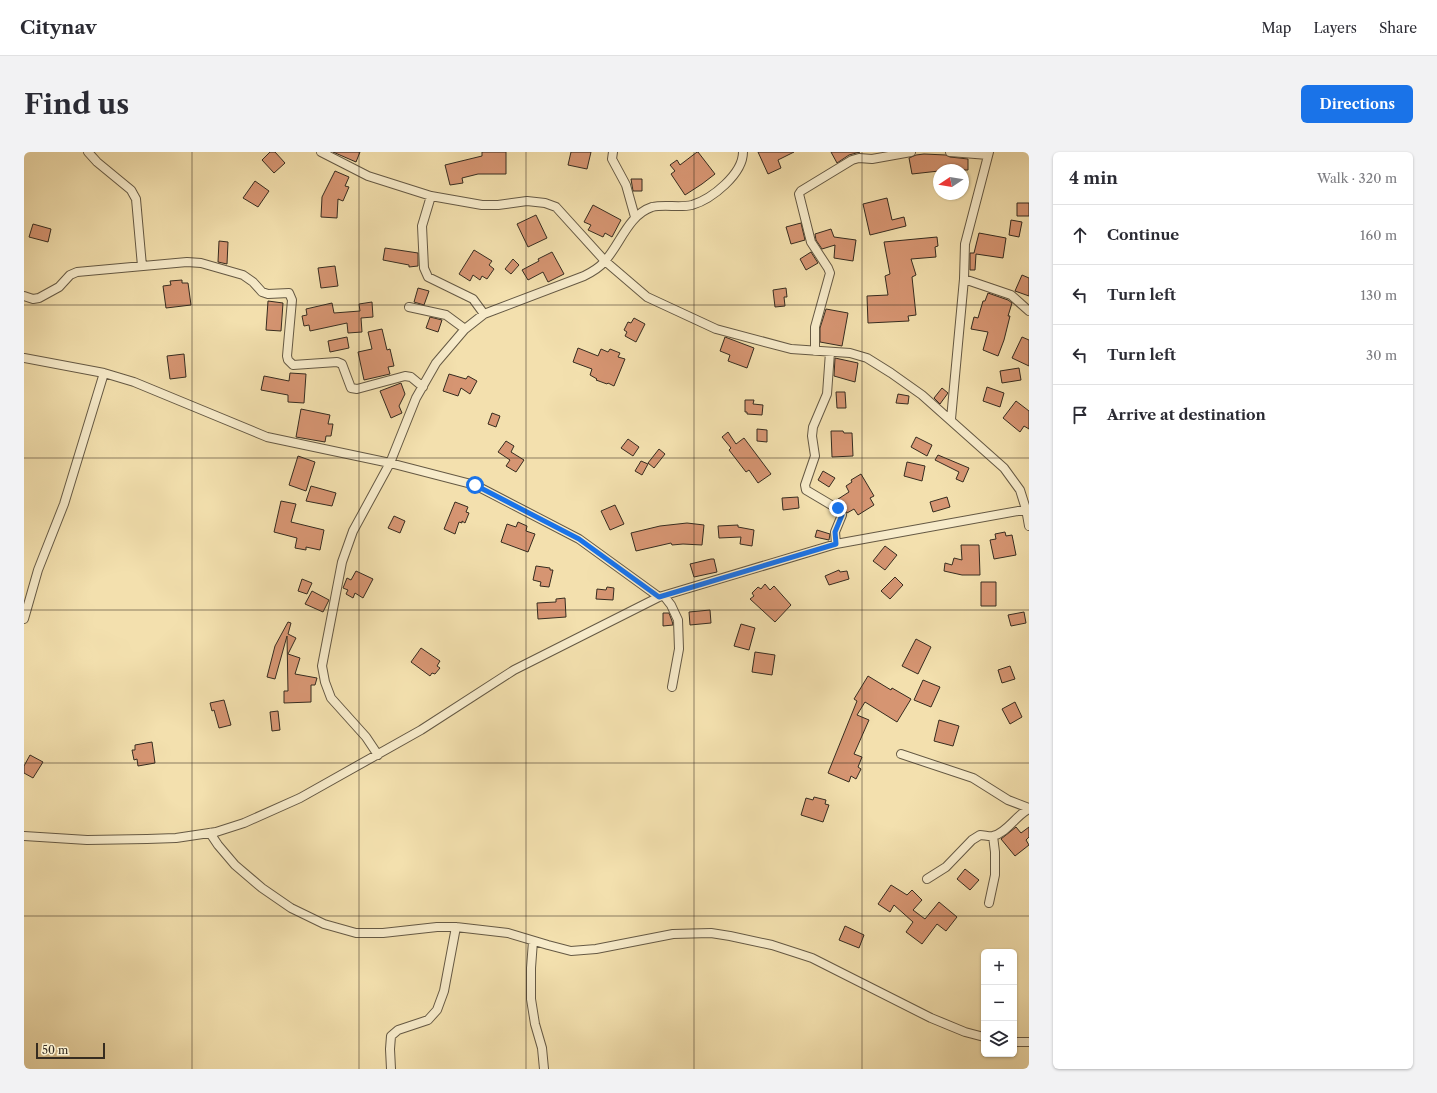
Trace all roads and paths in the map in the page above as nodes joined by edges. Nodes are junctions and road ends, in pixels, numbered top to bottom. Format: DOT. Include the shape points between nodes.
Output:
graph roads {
  1 [pos="88,152"];
  2 [pos="321,152"];
  3 [pos="613,152"];
  4 [pos="743,152"];
  5 [pos="911,152"];
  6 [pos="950,152"];
  7 [pos="988,153"];
  8 [pos="431,196"];
  9 [pos="635,217"];
  10 [pos="606,261"];
  11 [pos="142,266"];
  12 [pos="964,279"];
  13 [pos="24,296"];
  14 [pos="409,307"];
  15 [pos="1029,311"];
  16 [pos="484,314"];
  17 [pos="465,329"];
  18 [pos="815,351"];
  19 [pos="830,352"];
  20 [pos="24,358"];
  21 [pos="104,373"];
  22 [pos="423,387"];
  23 [pos="950,420"];
  24 [pos="390,462"];
  25 [pos="1028,509"];
  26 [pos="1029,526"];
  27 [pos="836,544"];
  28 [pos="662,597"];
  29 [pos="24,619"];
  30 [pos="672,688"];
  31 [pos="901,754"];
  32 [pos="378,755"];
  33 [pos="1029,809"];
  34 [pos="210,833"];
  35 [pos="24,836"];
  36 [pos="993,836"];
  37 [pos="927,879"];
  38 [pos="989,903"];
  39 [pos="456,927"];
  40 [pos="533,941"];
  41 [pos="981,1036"];
  42 [pos="1017,1042"];
  43 [pos="1029,1042"];
  44 [pos="390,1069"];
  45 [pos="544,1069"];
  1 -- 11 [label="street" via="96,162 131,190 136,199"];
  2 -- 8 [label="street" via="368,176"];
  3 -- 9 [label="street" via="612,159 626,186"];
  4 -- 9 [label="street" via="736,172 722,188 706,199 691,205 652,207"];
  5 -- 18 [label="street" via="852,160 801,191 811,242 830,273 815,327"];
  6 -- 7 [label="street"];
  7 -- 12 [label="street" via="965,244"];
  8 -- 10 [label="street" via="482,205 527,201 556,207"];
  8 -- 16 [label="street" via="422,226 426,273 428,277 473,299"];
  9 -- 10 [label="street"];
  10 -- 16 [label="street" via="584,276"];
  10 -- 18 [label="street" via="648,297 716,329 791,349"];
  11 -- 13 [label="street" via="77,272 70,275 59,287 39,298"];
  11 -- 22 [label="street" via="202,263 243,275 262,292 289,293 292,300 287,356 293,364 342,364 351,388 357,389 405,376 411,377"];
  12 -- 15 [label="street" via="1011,296"];
  12 -- 23 [label="street"];
  14 -- 17 [label="street" via="446,315"];
  16 -- 17 [label="street"];
  17 -- 22 [label="street" via="436,364"];
  18 -- 19 [label="street"];
  19 -- 23 [label="street" via="850,353 867,358 922,395"];
  19 -- 27 [label="street" via="828,394 813,427 816,456 805,485 806,490 838,508 842,515 835,532"];
  20 -- 21 [label="street"];
  21 -- 24 [label="street" via="134,382 267,437"];
  21 -- 29 [label="street" via="64,504 38,570"];
  22 -- 24 [label="street"];
  23 -- 25 [label="street" via="1004,468 1020,490"];
  24 -- 28 [label="street" via="475,485 579,539"];
  24 -- 32 [label="street" via="353,531 342,562 322,666 331,698 366,737"];
  25 -- 26 [label="street"];
  25 -- 27 [label="street"];
  27 -- 28 [label="street"];
  28 -- 30 [label="street" via="671,606 678,620 679,649"];
  28 -- 32 [label="street" via="514,670"];
  31 -- 33 [label="street" via="973,778 1008,800"];
  32 -- 34 [label="street" via="270,812"];
  33 -- 36 [label="street"];
  34 -- 35 [label="street" via="176,838 87,840"];
  34 -- 39 [label="street" via="235,864 262,888 291,908 324,924 356,934"];
  36 -- 37 [label="street" via="980,835 972,840 946,867"];
  36 -- 38 [label="street" via="995,875"];
  39 -- 40 [label="street" via="508,933"];
  39 -- 44 [label="street" via="444,992 437,1010 428,1020 398,1030 391,1036"];
  40 -- 41 [label="street" via="571,950 673,934 711,933 730,936 772,945 812,958 931,1018"];
  40 -- 45 [label="street" via="531,999"];
  42 -- 43 [label="street"];
}
